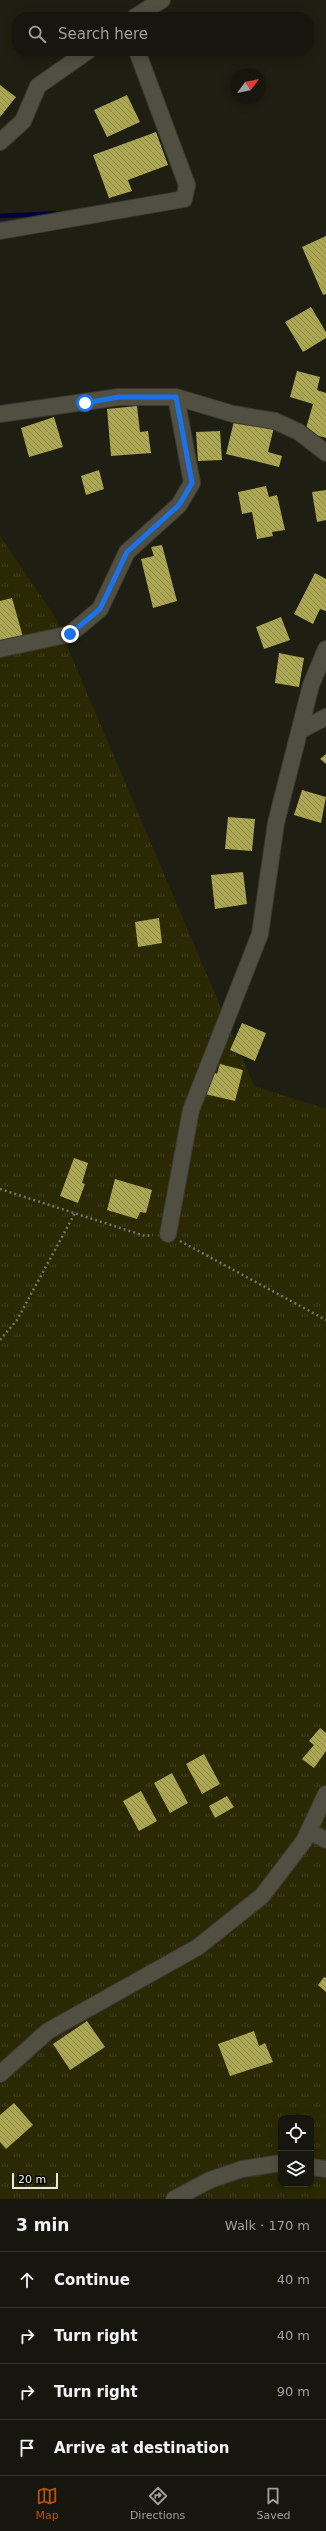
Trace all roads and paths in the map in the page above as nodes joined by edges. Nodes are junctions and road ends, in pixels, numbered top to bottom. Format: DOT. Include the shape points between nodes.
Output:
graph roads {
  1 [pos="156,2"];
  2 [pos="143,12"];
  3 [pos="81,56"];
  4 [pos="139,56"];
  5 [pos="0,142"];
  6 [pos="0,231"];
  7 [pos="176,397"];
  8 [pos="0,414"];
  9 [pos="326,453"];
  10 [pos="0,649"];
  11 [pos="326,649"];
  12 [pos="326,717"];
  13 [pos="301,730"];
  14 [pos="75,1213"];
  15 [pos="168,1234"];
  16 [pos="0,1340"];
  17 [pos="326,1794"];
  18 [pos="309,1831"];
  19 [pos="326,1840"];
  20 [pos="0,2074"];
  21 [pos="278,2163"];
  22 [pos="314,2167"];
  23 [pos="326,2169"];
  24 [pos="174,2199"];
  1 -- 2 [label="street"];
  3 -- 5 [label="street" via="38,86 23,121"];
  4 -- 6 [label="street" via="187,185 184,199"];
  7 -- 8 [label="street" via="119,397"];
  7 -- 9 [label="street" via="233,414 275,421 299,432"];
  7 -- 10 [label="street" via="192,483 179,505 127,552 100,609 70,634"];
  11 -- 13 [label="street" via="311,685"];
  12 -- 13 [label="street"];
  13 -- 15 [label="street" via="276,823 260,934 192,1110"];
  14 -- 16 [label="path" via="17,1320"];
  17 -- 18 [label="street"];
  18 -- 19 [label="street"];
  18 -- 20 [label="street" via="262,1896 198,1947 48,2031"];
  21 -- 24 [label="street" via="242,2169 210,2180"];
  22 -- 23 [label="street"];
}
